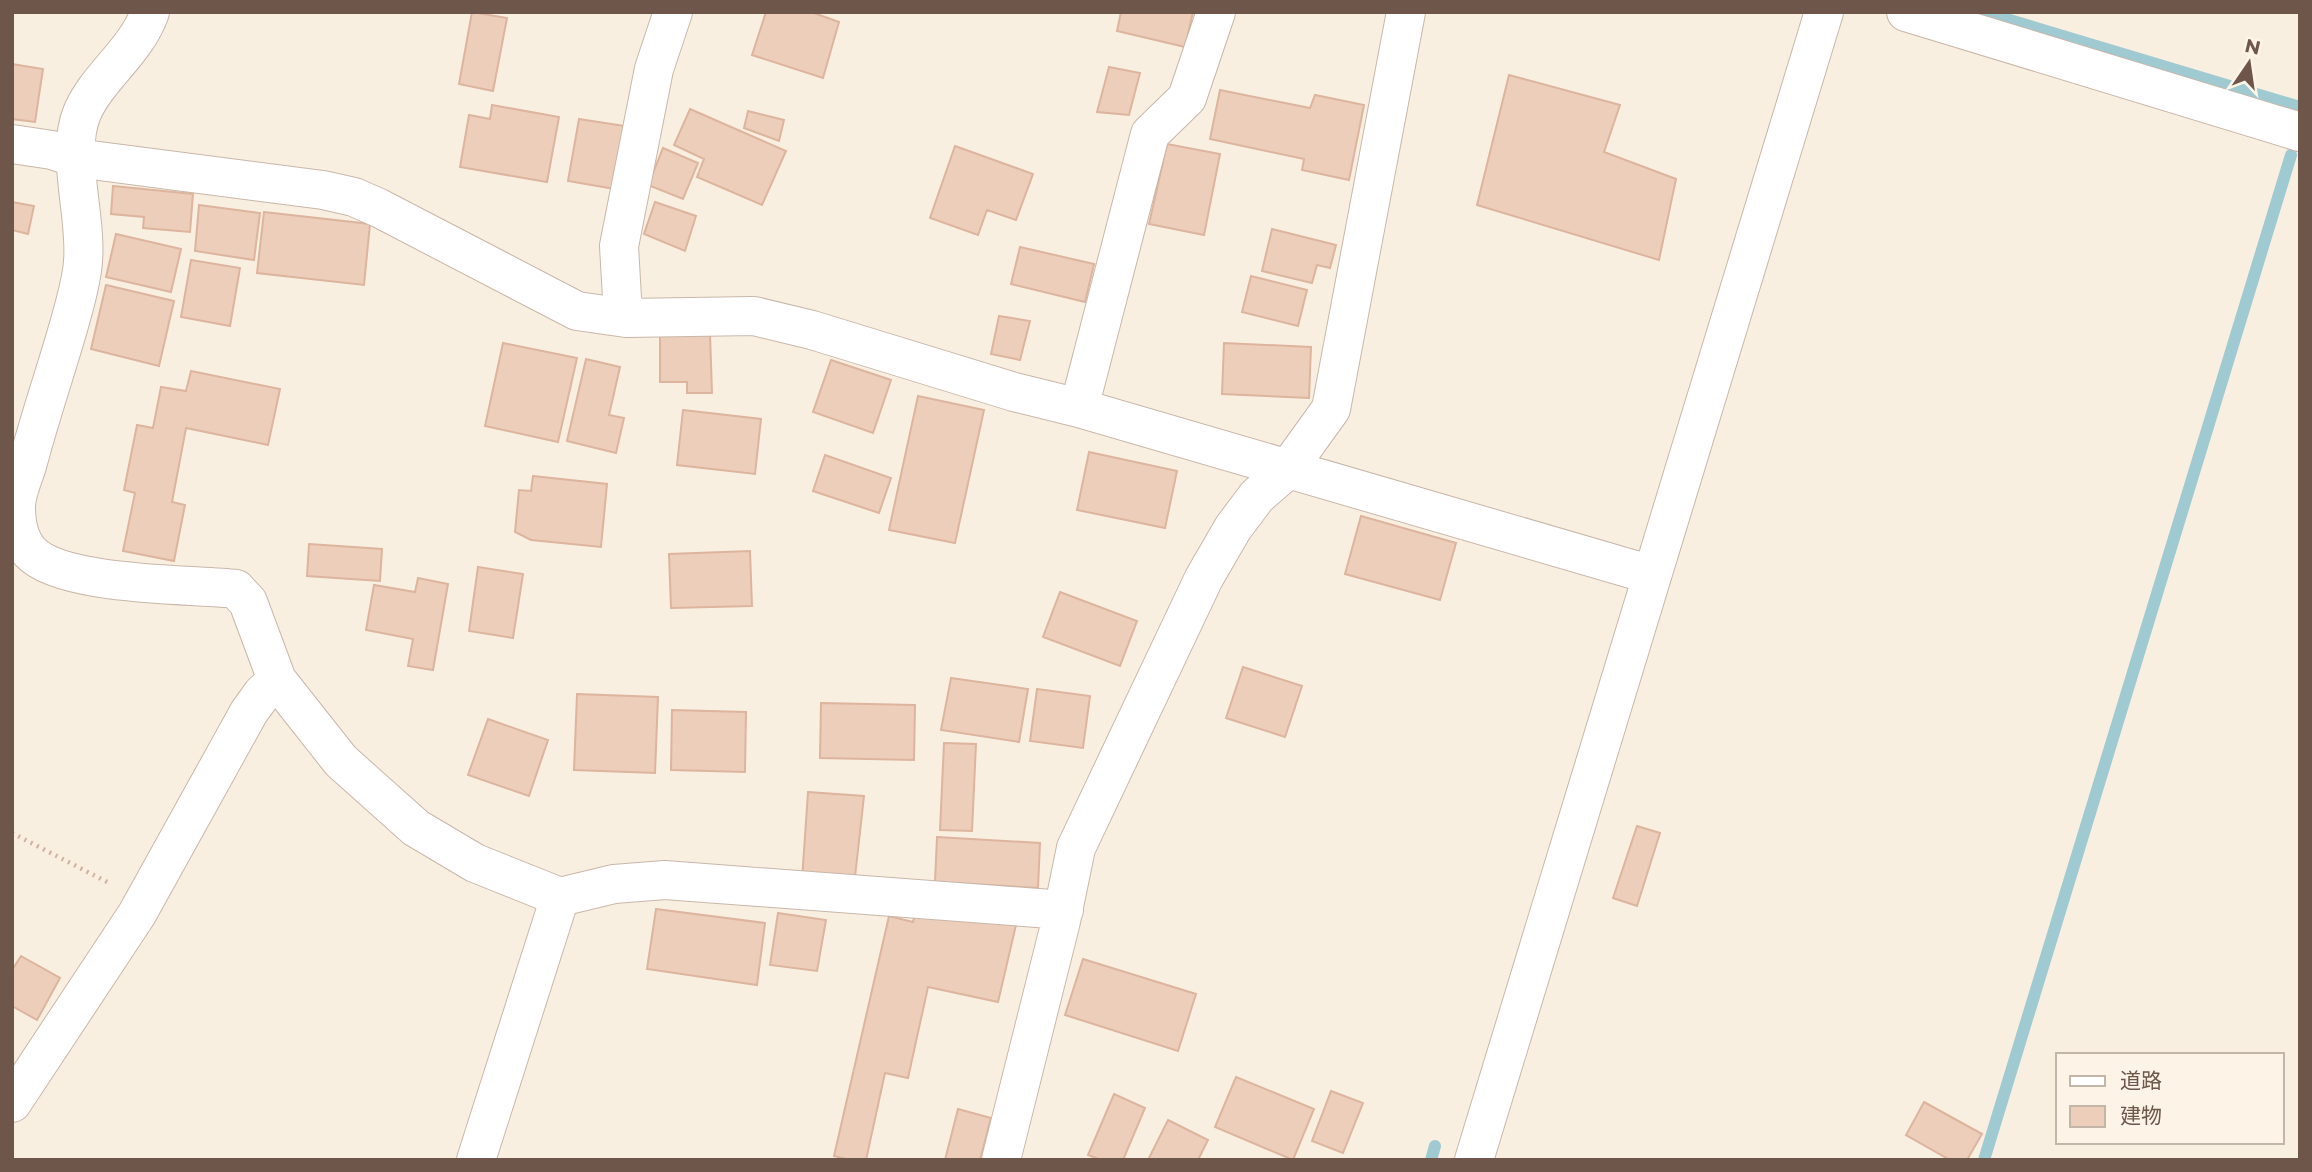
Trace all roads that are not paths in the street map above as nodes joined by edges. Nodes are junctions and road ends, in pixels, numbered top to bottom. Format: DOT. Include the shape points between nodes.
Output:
graph roads {
  1 [pos="150,12"];
  2 [pos="673,12"];
  3 [pos="1216,12"];
  4 [pos="1406,12"];
  5 [pos="1824,12"];
  6 [pos="1906,12"];
  7 [pos="2300,132"];
  8 [pos="12,144"];
  9 [pos="76,158"];
  10 [pos="626,318"];
  11 [pos="1079,408"];
  12 [pos="1287,470"];
  13 [pos="1652,575"];
  14 [pos="277,680"];
  15 [pos="560,897"];
  16 [pos="1064,909"];
  17 [pos="12,1104"];
  18 [pos="475,1160"];
  19 [pos="1002,1160"];
  20 [pos="1474,1160"];
  1 -- 9 [label="street" via="82,113 75,139"];
  2 -- 10 [label="street" via="654,69 619,246"];
  3 -- 11 [label="street" via="1187,98 1150,134"];
  4 -- 12 [label="street" via="1331,409"];
  5 -- 13 [label="street"];
  6 -- 7 [label="street"];
  8 -- 9 [label="street"];
  9 -- 10 [label="street" via="354,197 578,312"];
  9 -- 14 [label="street" via="83,262 16,504 23,543 31,554 69,572 236,589 248,603"];
  10 -- 11 [label="street" via="754,316"];
  11 -- 12 [label="street"];
  12 -- 13 [label="street"];
  12 -- 16 [label="street" via="1256,496 1204,578 1076,848"];
  13 -- 20 [label="street"];
  14 -- 15 [label="street" via="341,761 416,828 475,863"];
  14 -- 17 [label="street" via="249,712 144,901"];
  15 -- 16 [label="street" via="614,884 664,880"];
  15 -- 18 [label="street"];
  16 -- 19 [label="street"];
}
